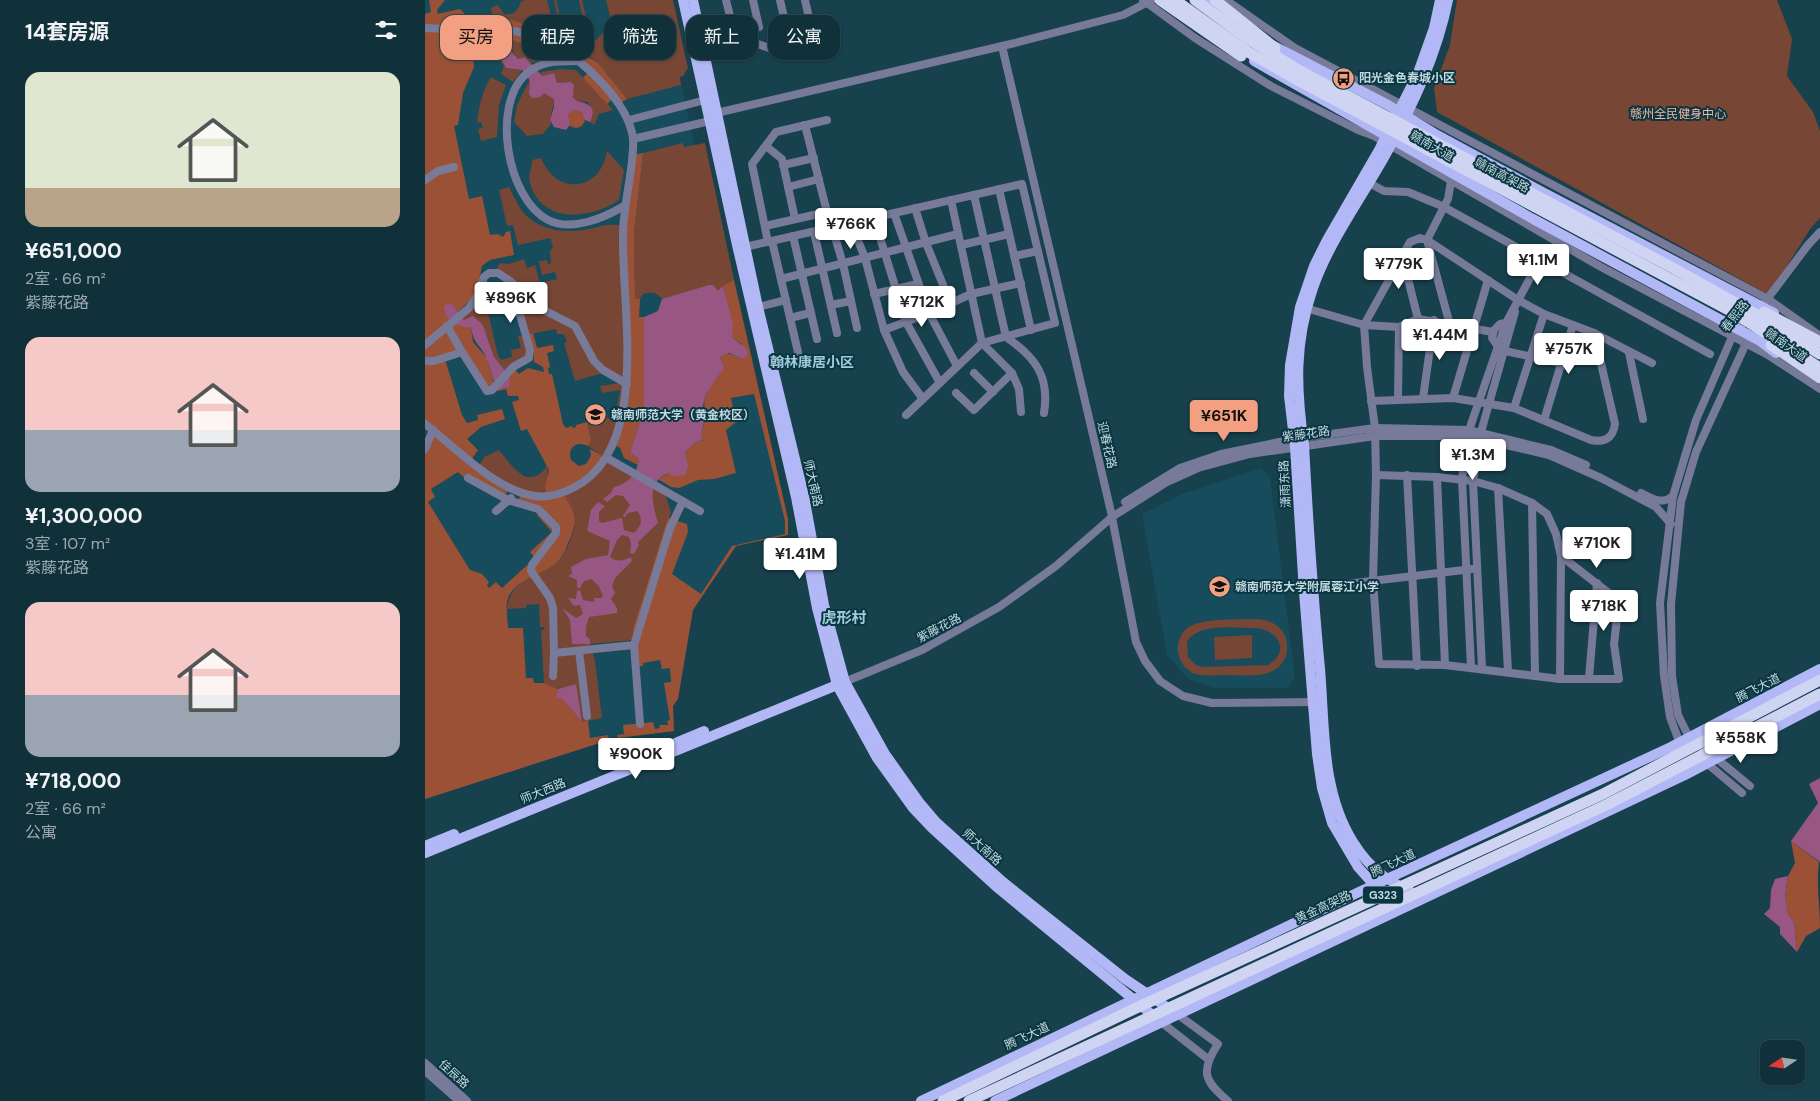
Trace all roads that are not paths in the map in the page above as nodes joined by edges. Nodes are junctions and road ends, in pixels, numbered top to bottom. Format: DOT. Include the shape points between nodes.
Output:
graph roads {
  1 [pos="683,0"];
  2 [pos="693,0"];
  3 [pos="727,0"];
  4 [pos="753,0"];
  5 [pos="780,0"];
  6 [pos="805,0"];
  7 [pos="1160,0"];
  8 [pos="1165,0"];
  9 [pos="1175,0"];
  10 [pos="1195,0"];
  11 [pos="1205,0"];
  12 [pos="1215,0"];
  13 [pos="1226,0"];
  14 [pos="1440,0"];
  15 [pos="1447,0"];
  16 [pos="1147,1"];
  17 [pos="783,15"];
  18 [pos="759,27"];
  19 [pos="425,28"];
  20 [pos="1002,46"];
  21 [pos="577,61"];
  22 [pos="1303,78"];
  23 [pos="709,99"];
  24 [pos="1403,110"];
  25 [pos="713,117"];
  26 [pos="629,120"];
  27 [pos="827,120"];
  28 [pos="805,125"];
  29 [pos="633,139"];
  30 [pos="1388,140"];
  31 [pos="766,146"];
  32 [pos="813,158"];
  33 [pos="783,165"];
  34 [pos="454,167"];
  35 [pos="819,179"];
  36 [pos="425,180"];
  37 [pos="1451,181"];
  38 [pos="1369,183"];
  39 [pos="788,187"];
  40 [pos="999,189"];
  41 [pos="974,195"];
  42 [pos="951,200"];
  43 [pos="624,206"];
  44 [pos="915,208"];
  45 [pos="1444,208"];
  46 [pos="894,213"];
  47 [pos="874,218"];
  48 [pos="795,219"];
  49 [pos="851,223"];
  50 [pos="765,226"];
  51 [pos="832,227"];
  52 [pos="813,232"];
  53 [pos="1820,232"];
  54 [pos="958,234"];
  55 [pos="1009,234"];
  56 [pos="793,236"];
  57 [pos="984,240"];
  58 [pos="1427,240"];
  59 [pos="770,241"];
  60 [pos="926,243"];
  61 [pos="961,245"];
  62 [pos="745,247"];
  63 [pos="905,248"];
  64 [pos="1038,251"];
  65 [pos="884,254"];
  66 [pos="1401,255"];
  67 [pos="1014,256"];
  68 [pos="865,258"];
  69 [pos="1644,259"];
  70 [pos="1539,261"];
  71 [pos="843,264"];
  72 [pos="822,269"];
  73 [pos="801,274"];
  74 [pos="781,279"];
  75 [pos="1488,280"];
  76 [pos="511,281"];
  77 [pos="1021,283"];
  78 [pos="918,284"];
  79 [pos="895,289"];
  80 [pos="995,289"];
  81 [pos="874,294"];
  82 [pos="971,294"];
  83 [pos="786,300"];
  84 [pos="1518,300"];
  85 [pos="851,301"];
  86 [pos="950,302"];
  87 [pos="1763,302"];
  88 [pos="831,305"];
  89 [pos="758,307"];
  90 [pos="1303,308"];
  91 [pos="810,313"];
  92 [pos="929,313"];
  93 [pos="1544,314"];
  94 [pos="790,318"];
  95 [pos="1418,319"];
  96 [pos="1434,320"];
  97 [pos="906,322"];
  98 [pos="1506,323"];
  99 [pos="1573,324"];
  100 [pos="1364,325"];
  101 [pos="1450,325"];
  102 [pos="447,326"];
  103 [pos="1399,327"];
  104 [pos="857,328"];
  105 [pos="1472,328"];
  106 [pos="883,330"];
  107 [pos="1031,330"];
  108 [pos="1493,332"];
  109 [pos="837,333"];
  110 [pos="1594,333"];
  111 [pos="1735,333"];
  112 [pos="1820,336"];
  113 [pos="1006,337"];
  114 [pos="817,339"];
  115 [pos="1748,339"];
  116 [pos="982,343"];
  117 [pos="1820,343"];
  118 [pos="425,345"];
  119 [pos="1497,346"];
  120 [pos="1505,351"];
  121 [pos="461,352"];
  122 [pos="798,352"];
  123 [pos="1629,353"];
  124 [pos="1710,354"];
  125 [pos="1820,354"];
  126 [pos="1532,356"];
  127 [pos="425,361"];
  128 [pos="1561,363"];
  129 [pos="1652,363"];
  130 [pos="957,366"];
  131 [pos="1820,368"];
  132 [pos="974,373"];
  133 [pos="1012,373"];
  134 [pos="1820,378"];
  135 [pos="940,383"];
  136 [pos="1820,383"];
  137 [pos="627,384"];
  138 [pos="1820,389"];
  139 [pos="993,392"];
  140 [pos="956,393"];
  141 [pos="1423,398"];
  142 [pos="1453,398"];
  143 [pos="923,399"];
  144 [pos="1398,399"];
  145 [pos="1371,402"];
  146 [pos="1476,402"];
  147 [pos="1487,405"];
  148 [pos="1513,408"];
  149 [pos="1021,412"];
  150 [pos="1044,412"];
  151 [pos="906,415"];
  152 [pos="1643,419"];
  153 [pos="1544,420"];
  154 [pos="425,424"];
  155 [pos="433,430"];
  156 [pos="1375,432"];
  157 [pos="1467,433"];
  158 [pos="1480,436"];
  159 [pos="1299,442"];
  160 [pos="425,449"];
  161 [pos="607,458"];
  162 [pos="1376,475"];
  163 [pos="1407,475"];
  164 [pos="1437,477"];
  165 [pos="468,478"];
  166 [pos="1461,479"];
  167 [pos="1473,480"];
  168 [pos="1498,488"];
  169 [pos="517,492"];
  170 [pos="1673,496"];
  171 [pos="508,500"];
  172 [pos="683,501"];
  173 [pos="1532,503"];
  174 [pos="700,511"];
  175 [pos="496,512"];
  176 [pos="1111,514"];
  177 [pos="1671,524"];
  178 [pos="1561,556"];
  179 [pos="1478,568"];
  180 [pos="1467,569"];
  181 [pos="1440,573"];
  182 [pos="1411,575"];
  183 [pos="1373,580"];
  184 [pos="1597,583"];
  185 [pos="1313,588"];
  186 [pos="634,645"];
  187 [pos="579,651"];
  188 [pos="554,653"];
  189 [pos="1445,665"];
  190 [pos="1417,666"];
  191 [pos="1471,666"];
  192 [pos="1482,668"];
  193 [pos="1820,669"];
  194 [pos="1508,671"];
  195 [pos="1535,675"];
  196 [pos="553,676"];
  197 [pos="1589,678"];
  198 [pos="1560,679"];
  199 [pos="1820,680"];
  200 [pos="840,681"];
  201 [pos="1820,694"];
  202 [pos="1317,702"];
  203 [pos="1820,704"];
  204 [pos="587,716"];
  205 [pos="640,724"];
  206 [pos="1686,739"];
  207 [pos="1717,759"];
  208 [pos="1707,764"];
  209 [pos="1750,786"];
  210 [pos="1742,793"];
  211 [pos="425,846"];
  212 [pos="425,853"];
  213 [pos="1385,880"];
  214 [pos="1374,885"];
  215 [pos="1423,898"];
  216 [pos="1409,905"];
  217 [pos="1146,994"];
  218 [pos="1133,1000"];
  219 [pos="1177,1014"];
  220 [pos="1161,1022"];
  221 [pos="1208,1059"];
  222 [pos="425,1063"];
  223 [pos="425,1071"];
  224 [pos="459,1101"];
  225 [pos="467,1101"];
  226 [pos="921,1101"];
  227 [pos="943,1101"];
  228 [pos="969,1101"];
  229 [pos="995,1101"];
  230 [pos="1228,1101"];
  1 -- 23 [label="main road, 师大南路"];
  2 -- 23 [label="main road, 师大南路"];
  3 -- 6 [label="street" via="735,36 772,50 814,40"];
  4 -- 18 [label="street"];
  5 -- 17 [label="street"];
  7 -- 22 [label="highway, bridge" via="1244,58"];
  8 -- 30 [label="main road, 赣南大道" via="1279,77"];
  9 -- 22 [label="highway, 赣南高架路, bridge" via="1248,52"];
  10 -- 22 [label="highway, 赣南高架路, bridge"];
  11 -- 24 [label="main road, 赣南大道" via="1250,33"];
  12 -- 22 [label="highway, bridge"];
  13 -- 24 [label="street" via="1295,48"];
  14 -- 24 [label="main road, 潇雨东路" via="1429,47"];
  15 -- 24 [label="main road, 潇雨东路" via="1436,49 1425,76"];
  16 -- 20 [label="street" via="1123,15"];
  16 -- 30 [label="street" via="1195,38 1271,86"];
  19 -- 21 [label="street" via="503,29 549,42"];
  20 -- 25 [label="street"];
  20 -- 176 [label="street, 迎春花路"];
  21 -- 26 [label="street" via="602,83"];
  21 -- 43 [label="street" via="540,64 525,75 511,98 506,124 509,157 528,204 549,221 571,224 607,216"];
  22 -- 69 [label="highway, 赣南高架路, bridge"];
  23 -- 25 [label="main road, 师大南路"];
  23 -- 26 [label="street"];
  24 -- 30 [label="main road, 潇雨东路"];
  24 -- 87 [label="main road, 赣南大道" via="1437,135 1544,193"];
  25 -- 29 [label="street"];
  25 -- 62 [label="main road, 师大南路"];
  25 -- 200 [label="main road, 师大南路" via="817,608"];
  26 -- 29 [label="street"];
  27 -- 28 [label="street"];
  28 -- 31 [label="street" via="776,132"];
  28 -- 32 [label="street"];
  29 -- 43 [label="street"];
  30 -- 37 [label="street"];
  30 -- 38 [label="main road, 潇雨东路"];
  30 -- 90 [label="main road, 潇雨东路" via="1320,252 1306,286"];
  30 -- 111 [label="main road, 赣南大道"];
  31 -- 33 [label="street" via="782,159"];
  31 -- 50 [label="street" via="752,164"];
  32 -- 33 [label="street"];
  32 -- 35 [label="street"];
  33 -- 39 [label="street"];
  34 -- 36 [label="street"];
  35 -- 39 [label="street"];
  35 -- 48 [label="street" via="827,212"];
  37 -- 45 [label="street"];
  37 -- 111 [label="street" via="1601,267"];
  38 -- 45 [label="street" via="1384,191 1408,192"];
  38 -- 90 [label="main road, 潇雨东路" via="1327,254"];
  39 -- 48 [label="street"];
  40 -- 41 [label="street"];
  40 -- 55 [label="street"];
  40 -- 64 [label="street" via="1022,184"];
  41 -- 42 [label="street"];
  41 -- 57 [label="street"];
  42 -- 44 [label="street"];
  42 -- 54 [label="street"];
  43 -- 137 [label="street"];
  44 -- 46 [label="street"];
  44 -- 60 [label="street"];
  45 -- 58 [label="street"];
  45 -- 70 [label="street"];
  46 -- 47 [label="street"];
  46 -- 63 [label="street"];
  47 -- 49 [label="street"];
  47 -- 65 [label="street"];
  48 -- 50 [label="street"];
  49 -- 51 [label="street"];
  49 -- 68 [label="street"];
  50 -- 59 [label="street"];
  51 -- 52 [label="street"];
  51 -- 71 [label="street"];
  52 -- 56 [label="street"];
  52 -- 72 [label="street"];
  53 -- 87 [label="street"];
  54 -- 60 [label="street"];
  54 -- 61 [label="street"];
  55 -- 57 [label="street"];
  55 -- 67 [label="street"];
  56 -- 59 [label="street"];
  56 -- 73 [label="street"];
  57 -- 61 [label="street"];
  57 -- 80 [label="street"];
  58 -- 66 [label="street" via="1420,238 1410,242"];
  58 -- 75 [label="street"];
  58 -- 101 [label="street"];
  59 -- 62 [label="street"];
  59 -- 74 [label="street"];
  60 -- 63 [label="street"];
  60 -- 86 [label="street"];
  61 -- 82 [label="street"];
  62 -- 89 [label="main road, 师大南路"];
  63 -- 65 [label="street"];
  63 -- 78 [label="street"];
  64 -- 67 [label="street"];
  64 -- 107 [label="street" via="1055,323"];
  65 -- 68 [label="street"];
  65 -- 79 [label="street"];
  66 -- 95 [label="street"];
  66 -- 100 [label="street"];
  67 -- 77 [label="street"];
  68 -- 71 [label="street"];
  68 -- 81 [label="street"];
  69 -- 117 [label="highway, bridge" via="1732,295"];
  69 -- 125 [label="highway, 赣南高架路, bridge" via="1750,311"];
  69 -- 131 [label="highway, 赣南高架路, bridge"];
  69 -- 134 [label="highway, bridge"];
  70 -- 84 [label="street"];
  70 -- 124 [label="street"];
  71 -- 72 [label="street"];
  71 -- 85 [label="street"];
  72 -- 73 [label="street"];
  72 -- 88 [label="street"];
  73 -- 74 [label="street"];
  73 -- 91 [label="street"];
  74 -- 83 [label="street"];
  75 -- 84 [label="street"];
  75 -- 105 [label="street"];
  76 -- 102 [label="street" via="498,273 489,273 469,308"];
  76 -- 121 [label="street" via="529,358 513,367 492,390 487,391"];
  76 -- 137 [label="street" via="536,306 575,326 594,361"];
  77 -- 80 [label="street"];
  77 -- 107 [label="street"];
  78 -- 79 [label="street"];
  78 -- 92 [label="street"];
  79 -- 81 [label="street"];
  79 -- 97 [label="street"];
  80 -- 82 [label="street"];
  80 -- 113 [label="street"];
  81 -- 106 [label="street"];
  82 -- 86 [label="street"];
  82 -- 116 [label="street"];
  83 -- 89 [label="street"];
  83 -- 94 [label="street"];
  84 -- 93 [label="street"];
  84 -- 98 [label="street"];
  84 -- 120 [label="street"];
  85 -- 88 [label="street"];
  85 -- 104 [label="street"];
  86 -- 92 [label="street"];
  87 -- 111 [label="street, 春熙路"];
  87 -- 112 [label="street"];
  87 -- 115 [label="street, 春熙路"];
  87 -- 117 [label="main road, 赣南大道"];
  88 -- 109 [label="street"];
  89 -- 200 [label="main road, 师大南路" via="804,496"];
  90 -- 100 [label="street"];
  90 -- 159 [label="main road, 潇雨东路" via="1290,365 1289,396"];
  91 -- 94 [label="street"];
  91 -- 114 [label="street"];
  92 -- 97 [label="street"];
  92 -- 130 [label="street"];
  93 -- 99 [label="street"];
  93 -- 126 [label="street"];
  94 -- 122 [label="street"];
  95 -- 96 [label="street"];
  95 -- 103 [label="street"];
  96 -- 101 [label="street"];
  96 -- 141 [label="street"];
  97 -- 106 [label="street"];
  97 -- 135 [label="street"];
  98 -- 108 [label="street" via="1497,325"];
  98 -- 119 [label="street"];
  99 -- 110 [label="street"];
  99 -- 128 [label="street"];
  100 -- 103 [label="street"];
  100 -- 145 [label="street"];
  101 -- 105 [label="street"];
  102 -- 118 [label="street"];
  102 -- 121 [label="street"];
  103 -- 144 [label="street"];
  105 -- 108 [label="street"];
  105 -- 142 [label="street"];
  106 -- 143 [label="street" via="903,372"];
  107 -- 113 [label="street"];
  108 -- 119 [label="street"];
  110 -- 123 [label="street"];
  110 -- 153 [label="street" via="1614,413 1614,434 1600,442"];
  111 -- 115 [label="main road, 赣南大道"];
  111 -- 170 [label="street, 春熙路" via="1696,420"];
  113 -- 116 [label="street"];
  113 -- 150 [label="street" via="1025,350 1040,369 1047,396"];
  115 -- 136 [label="main road, 赣南大道"];
  115 -- 138 [label="street"];
  115 -- 206 [label="street, 春熙路" via="1696,452 1681,502 1671,604 1672,676"];
  116 -- 130 [label="street"];
  116 -- 133 [label="street"];
  119 -- 146 [label="street"];
  120 -- 126 [label="street"];
  120 -- 147 [label="street"];
  121 -- 127 [label="street"];
  123 -- 129 [label="street"];
  123 -- 152 [label="street"];
  126 -- 128 [label="street"];
  126 -- 148 [label="street"];
  128 -- 153 [label="street"];
  130 -- 135 [label="street"];
  132 -- 139 [label="street"];
  133 -- 139 [label="street"];
  133 -- 149 [label="street" via="1019,389"];
  135 -- 143 [label="street"];
  137 -- 161 [label="street" via="625,408"];
  139 -- 140 [label="street" via="974,410"];
  141 -- 142 [label="street"];
  141 -- 144 [label="street"];
  142 -- 146 [label="street"];
  143 -- 151 [label="street"];
  144 -- 145 [label="street"];
  145 -- 156 [label="street"];
  146 -- 147 [label="street"];
  146 -- 157 [label="street"];
  147 -- 148 [label="street"];
  147 -- 158 [label="street"];
  148 -- 153 [label="street"];
  154 -- 155 [label="street"];
  155 -- 160 [label="street"];
  155 -- 169 [label="street" via="497,481"];
  156 -- 157 [label="street, 紫藤花路"];
  156 -- 159 [label="street, 紫藤花路"];
  156 -- 162 [label="street"];
  157 -- 158 [label="street, 紫藤花路"];
  157 -- 166 [label="street"];
  158 -- 167 [label="street"];
  158 -- 170 [label="street, 紫藤花路" via="1551,450 1658,502"];
  158 -- 177 [label="street, 紫藤花路" via="1549,455 1601,478 1656,507"];
  159 -- 176 [label="street, 紫藤花路" via="1248,447 1196,462 1165,476"];
  159 -- 185 [label="main road, 潇雨东路"];
  159 -- 202 [label="main road, 潇雨东路"];
  161 -- 169 [label="street" via="581,484 562,493 547,497"];
  161 -- 172 [label="street"];
  162 -- 163 [label="street"];
  162 -- 183 [label="street"];
  163 -- 164 [label="street"];
  163 -- 182 [label="street"];
  164 -- 166 [label="street"];
  164 -- 181 [label="street"];
  165 -- 171 [label="street"];
  166 -- 167 [label="street"];
  166 -- 180 [label="street"];
  167 -- 168 [label="street"];
  167 -- 179 [label="street"];
  168 -- 173 [label="street"];
  168 -- 194 [label="street"];
  169 -- 171 [label="street"];
  170 -- 177 [label="street, 春熙路"];
  171 -- 175 [label="street"];
  171 -- 188 [label="street" via="538,509 556,527 556,533 531,571 550,598 553,608"];
  172 -- 174 [label="street"];
  172 -- 186 [label="street" via="670,528"];
  173 -- 178 [label="street" via="1547,514"];
  173 -- 195 [label="street"];
  176 -- 200 [label="street, 紫藤花路" via="1056,566 987,615 922,650"];
  176 -- 202 [label="street, 迎春花路" via="1136,642 1160,681 1183,696 1211,703"];
  177 -- 206 [label="street, 春熙路" via="1660,603 1664,676 1670,717"];
  178 -- 184 [label="street"];
  178 -- 198 [label="street"];
  179 -- 180 [label="street"];
  179 -- 192 [label="street"];
  180 -- 181 [label="street"];
  180 -- 191 [label="street"];
  181 -- 182 [label="street"];
  181 -- 189 [label="street"];
  182 -- 183 [label="street"];
  182 -- 190 [label="street"];
  183 -- 185 [label="street"];
  183 -- 190 [label="street" via="1379,664"];
  184 -- 197 [label="street"];
  184 -- 197 [label="street" via="1619,601 1614,644 1619,679"];
  185 -- 202 [label="main road, 潇雨东路"];
  186 -- 187 [label="street"];
  186 -- 205 [label="street"];
  187 -- 188 [label="street"];
  187 -- 204 [label="street"];
  188 -- 196 [label="street"];
  189 -- 190 [label="street"];
  189 -- 191 [label="street"];
  191 -- 192 [label="street"];
  192 -- 194 [label="street"];
  193 -- 206 [label="main road, 腾飞大道"];
  194 -- 195 [label="street"];
  195 -- 198 [label="street"];
  197 -- 198 [label="street"];
  199 -- 227 [label="highway, 黄金高架路 / G323, bridge" via="1603,794 1134,1009"];
  200 -- 211 [label="main road, 师大西路"];
  200 -- 212 [label="main road, 师大西路"];
  200 -- 217 [label="main road, 师大南路" via="885,754 937,822 1003,882"];
  200 -- 218 [label="main road, 师大南路" via="877,758 931,828"];
  201 -- 228 [label="highway, G323, bridge" via="1608,804"];
  202 -- 213 [label="main road, 潇雨东路" via="1335,804 1353,842"];
  202 -- 214 [label="main road, 潇雨东路" via="1317,754 1326,807 1345,846"];
  203 -- 207 [label="main road"];
  206 -- 207 [label="street, 春熙路"];
  206 -- 208 [label="street, 春熙路"];
  206 -- 213 [label="main road, 腾飞大道"];
  207 -- 208 [label="main road"];
  207 -- 209 [label="street, 春熙路"];
  208 -- 210 [label="street, 春熙路"];
  208 -- 215 [label="main road"];
  213 -- 214 [label="main road, 腾飞大道"];
  213 -- 215 [label="main road, 潇雨东路"];
  214 -- 216 [label="main road, 潇雨东路"];
  214 -- 217 [label="main road, 腾飞大道"];
  215 -- 216 [label="main road"];
  216 -- 219 [label="main road"];
  217 -- 218 [label="main road, 腾飞大道"];
  217 -- 219 [label="main road, 师大南路"];
  218 -- 220 [label="main road, 师大南路"];
  218 -- 226 [label="main road, 腾飞大道"];
  219 -- 220 [label="main road"];
  219 -- 221 [label="street" via="1218,1044"];
  220 -- 221 [label="street"];
  220 -- 229 [label="main road"];
  221 -- 230 [label="street" via="1205,1073 1209,1083"];
  222 -- 225 [label="street, 佳辰路"];
  223 -- 224 [label="street, 佳辰路"];
}
